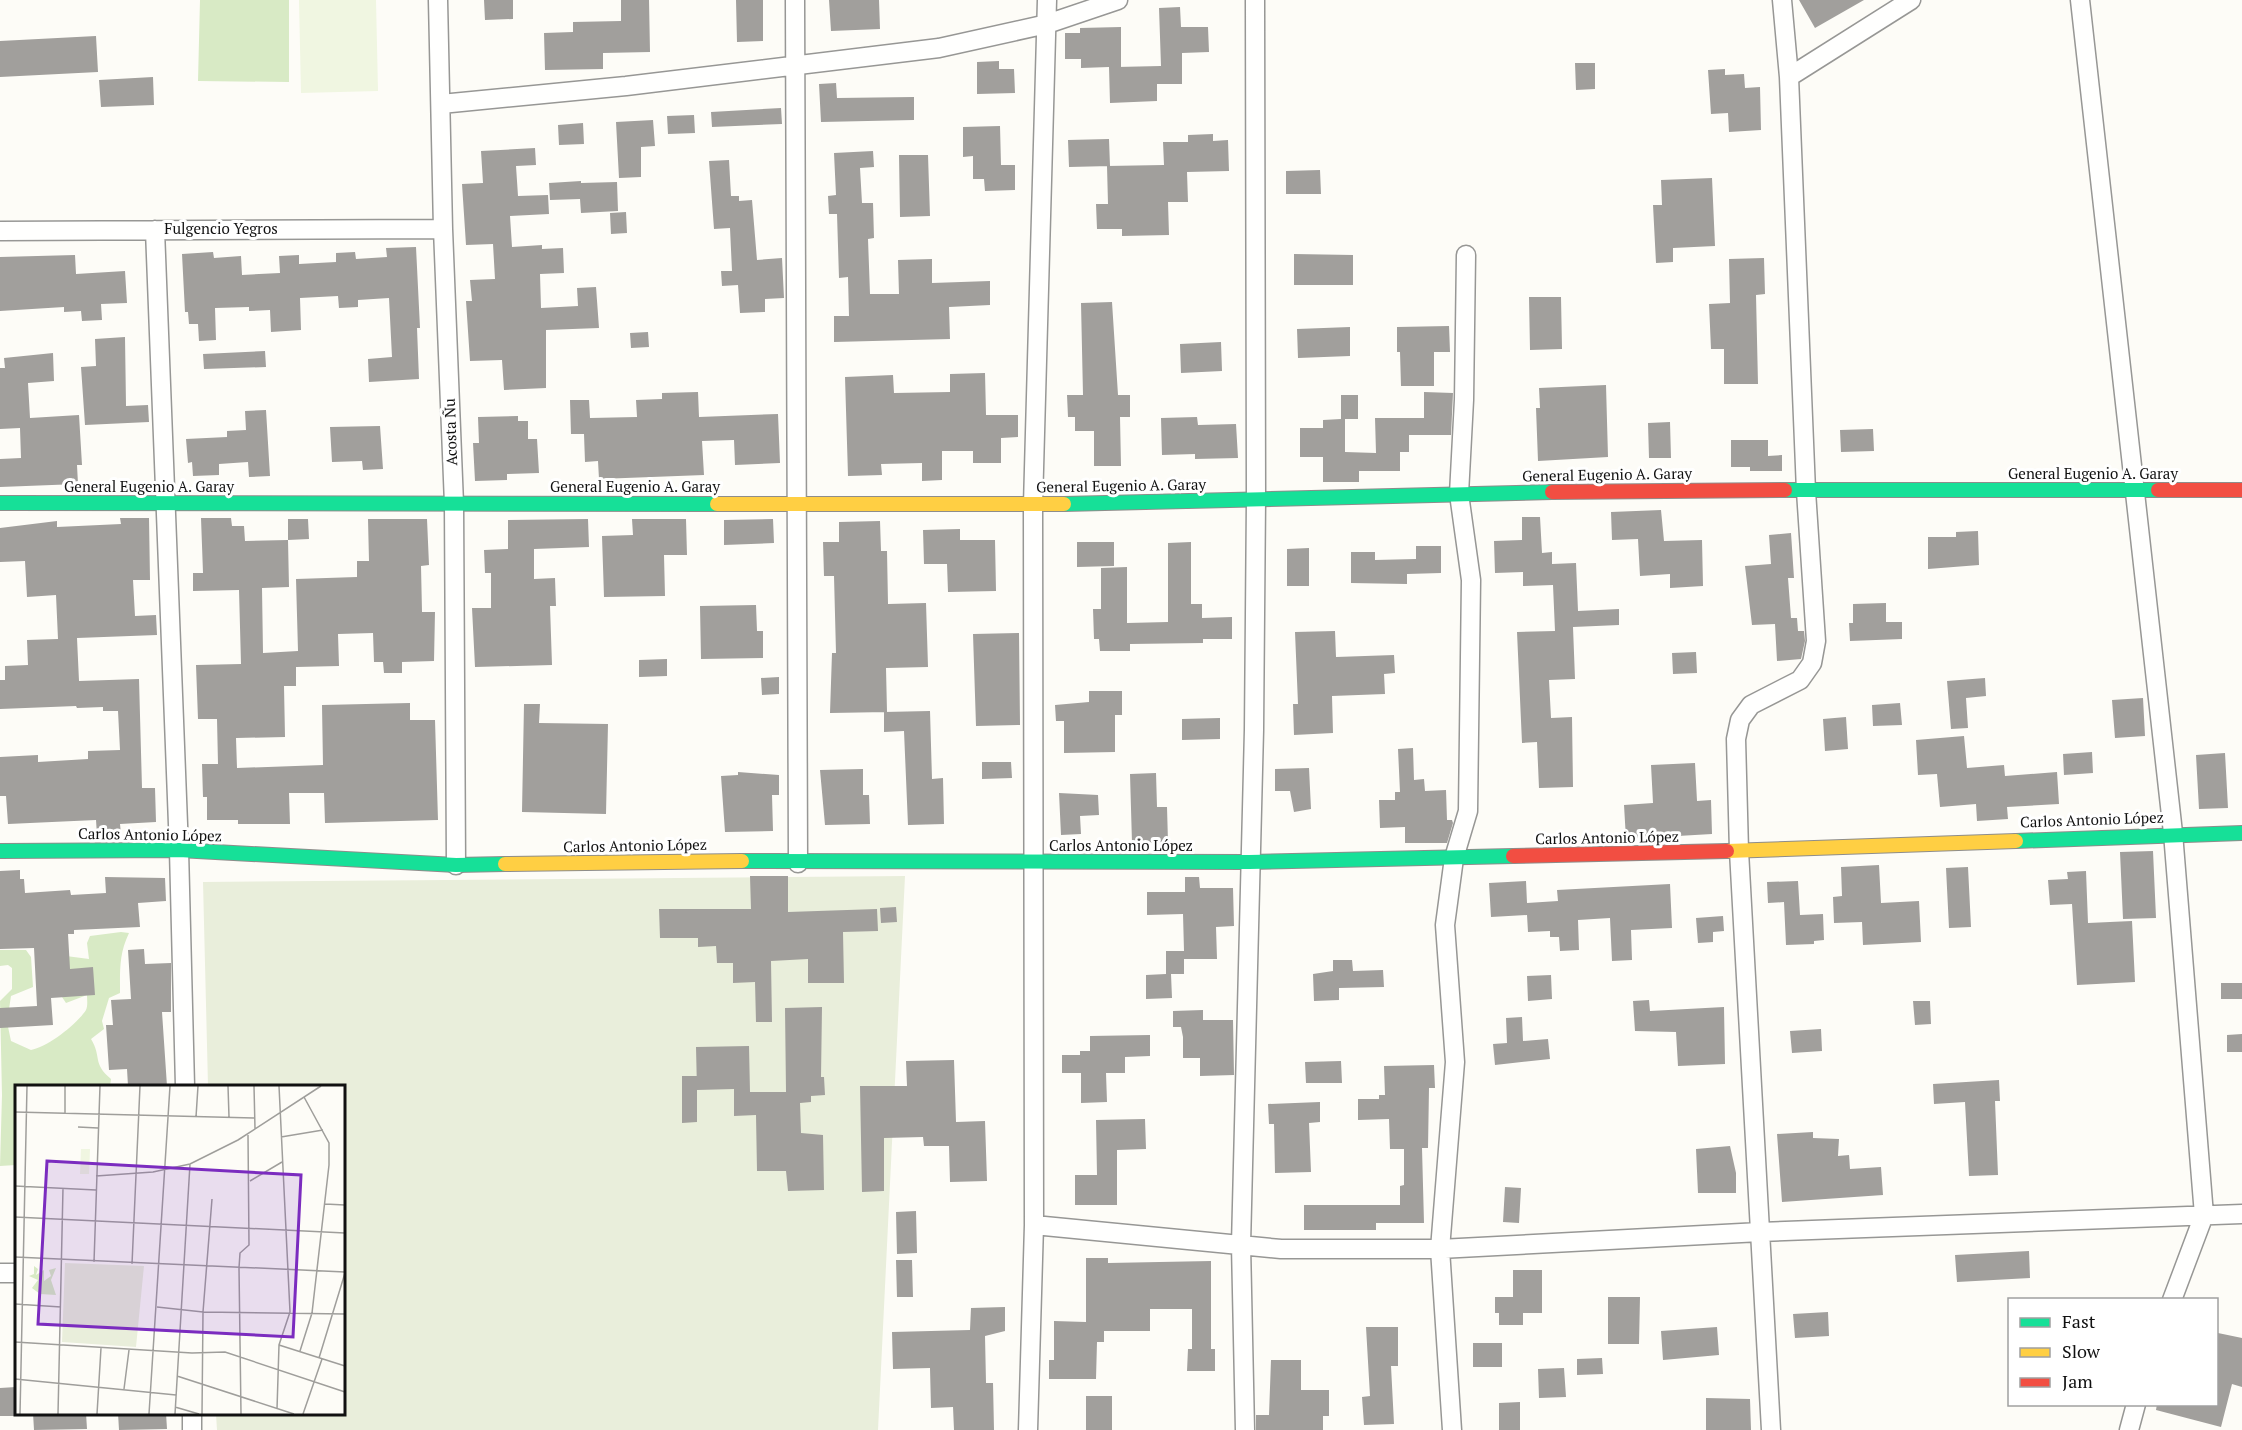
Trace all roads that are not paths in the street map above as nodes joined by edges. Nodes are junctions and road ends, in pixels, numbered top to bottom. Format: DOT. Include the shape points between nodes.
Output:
graph roads {
  1 [pos="438,0"];
  2 [pos="795,0"];
  3 [pos="1047,0"];
  4 [pos="1118,0"];
  5 [pos="1255,0"];
  6 [pos="1782,0"];
  7 [pos="1911,0"];
  8 [pos="2080,0"];
  9 [pos="1047,24"];
  10 [pos="797,67"];
  11 [pos="1789,77"];
  12 [pos="441,104"];
  13 [pos="443,229"];
  14 [pos="155,230"];
  15 [pos="0,231"];
  16 [pos="1466,255"];
  17 [pos="2242,490"];
  18 [pos="1806,491"];
  19 [pos="2135,491"];
  20 [pos="1458,494"];
  21 [pos="1256,499"];
  22 [pos="0,503"];
  23 [pos="166,503"];
  24 [pos="454,504"];
  25 [pos="796,504"];
  26 [pos="1033,505"];
  27 [pos="2242,832"];
  28 [pos="2173,833"];
  29 [pos="179,850"];
  30 [pos="0,851"];
  31 [pos="1739,851"];
  32 [pos="1454,858"];
  33 [pos="1249,862"];
  34 [pos="798,863"];
  35 [pos="1035,863"];
  36 [pos="456,865"];
  37 [pos="184,1085"];
  38 [pos="2204,1215"];
  39 [pos="2242,1215"];
  40 [pos="1034,1225"];
  41 [pos="1760,1232"];
  42 [pos="1241,1245"];
  43 [pos="1440,1249"];
  44 [pos="2172,1298"];
  45 [pos="2135,1406"];
  46 [pos="1028,1430"];
  47 [pos="1245,1430"];
  48 [pos="1452,1430"];
  49 [pos="1771,1430"];
  50 [pos="2129,1430"];
  1 -- 12 [label="street, Acosta Ñu"];
  2 -- 10 [label="street"];
  3 -- 9 [label="street"];
  4 -- 9 [label="street"];
  5 -- 21 [label="street"];
  6 -- 11 [label="street"];
  7 -- 11 [label="street"];
  8 -- 19 [label="street"];
  9 -- 10 [label="street" via="939,48"];
  9 -- 26 [label="street"];
  10 -- 12 [label="street"];
  10 -- 25 [label="street"];
  11 -- 18 [label="street"];
  12 -- 13 [label="street, Acosta Ñu"];
  13 -- 14 [label="street, Fulgencio Yegros"];
  13 -- 24 [label="street, Acosta Ñu"];
  14 -- 15 [label="street, Fulgencio Yegros"];
  14 -- 23 [label="street"];
  16 -- 20 [label="street"];
  17 -- 19 [label="street, General Eugenio A. Garay"];
  18 -- 19 [label="street, General Eugenio A. Garay"];
  18 -- 20 [label="street, General Eugenio A. Garay"];
  18 -- 31 [label="street" via="1816,641 1812,663 1800,680 1752,705 1740,720 1736,739"];
  19 -- 28 [label="street"];
  20 -- 21 [label="street, General Eugenio A. Garay"];
  20 -- 32 [label="street" via="1472,580 1468,811"];
  21 -- 26 [label="street, General Eugenio A. Garay"];
  21 -- 33 [label="street"];
  22 -- 23 [label="street, General Eugenio A. Garay"];
  23 -- 24 [label="street, General Eugenio A. Garay"];
  23 -- 29 [label="street"];
  24 -- 25 [label="street, General Eugenio A. Garay"];
  24 -- 36 [label="street, Acosta Ñu"];
  25 -- 26 [label="street, General Eugenio A. Garay"];
  25 -- 34 [label="street"];
  26 -- 35 [label="street"];
  27 -- 28 [label="street, Carlos Antonio López"];
  28 -- 31 [label="street, Carlos Antonio López"];
  28 -- 38 [label="street"];
  29 -- 30 [label="street, Carlos Antonio López"];
  29 -- 36 [label="street, Carlos Antonio López"];
  29 -- 37 [label="street"];
  31 -- 32 [label="street, Carlos Antonio López"];
  31 -- 41 [label="street"];
  32 -- 33 [label="street, Carlos Antonio López"];
  32 -- 43 [label="street" via="1445,925 1455,1062"];
  33 -- 35 [label="street, Carlos Antonio López"];
  33 -- 42 [label="street"];
  34 -- 35 [label="street, Carlos Antonio López"];
  34 -- 36 [label="street, Carlos Antonio López"];
  35 -- 40 [label="street"];
  38 -- 39 [label="street"];
  38 -- 41 [label="street"];
  38 -- 44 [label="street"];
  40 -- 42 [label="street"];
  40 -- 46 [label="street"];
  41 -- 43 [label="street"];
  41 -- 49 [label="street"];
  42 -- 43 [label="street" via="1281,1249"];
  42 -- 47 [label="street"];
  43 -- 48 [label="street"];
  45 -- 50 [label="street"];
}
